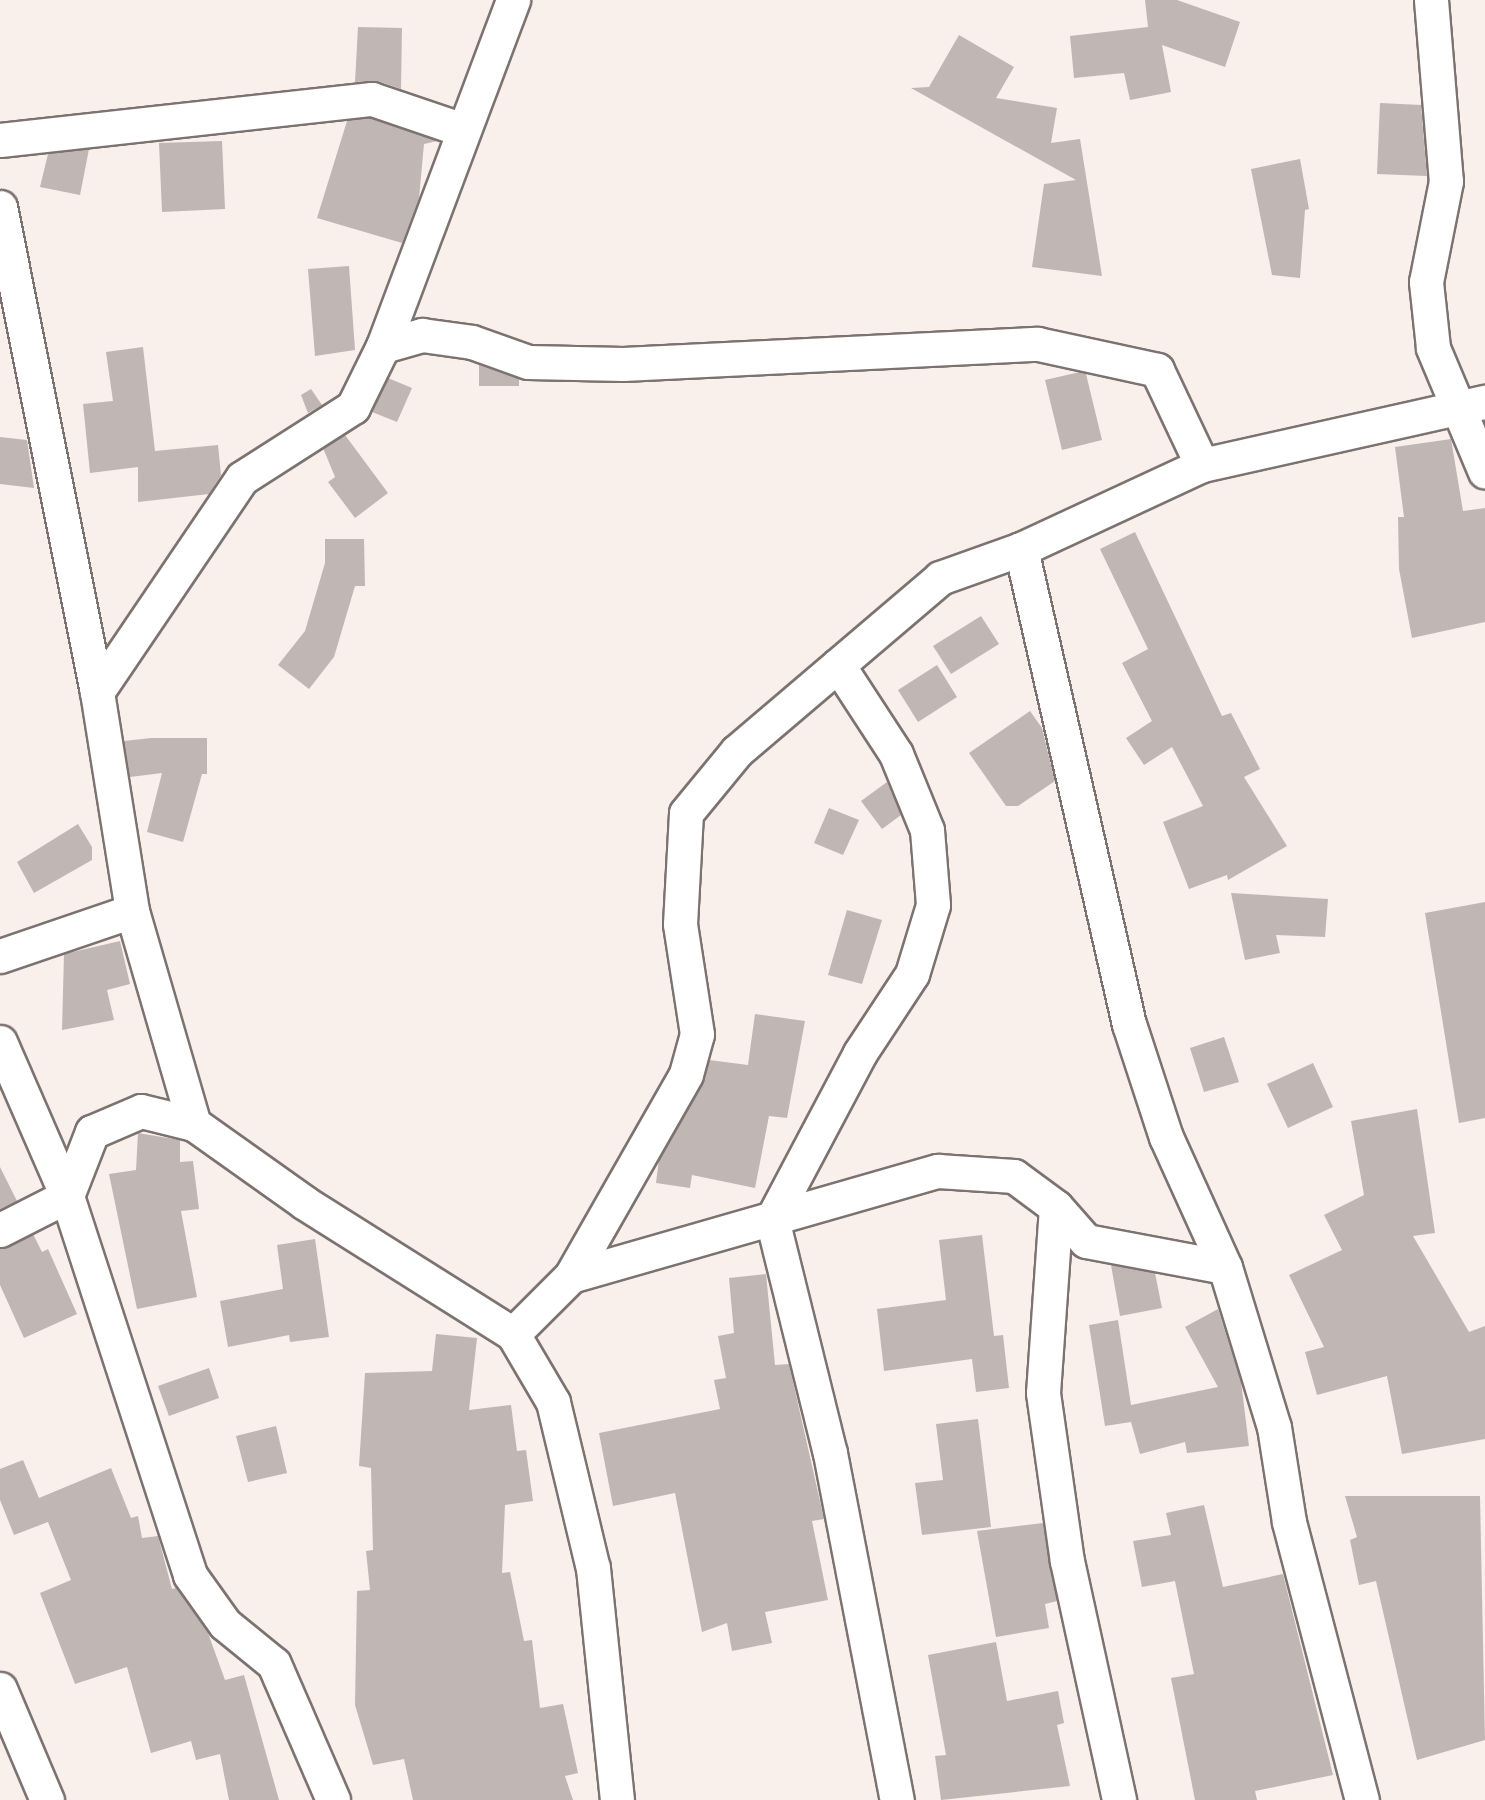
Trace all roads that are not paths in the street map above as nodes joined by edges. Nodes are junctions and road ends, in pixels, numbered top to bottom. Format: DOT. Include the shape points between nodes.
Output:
graph roads {
  1 [pos="513,0"];
  2 [pos="1431,0"];
  3 [pos="463,130"];
  4 [pos="0,140"];
  5 [pos="0,207"];
  6 [pos="383,346"];
  7 [pos="1471,405"];
  8 [pos="1202,465"];
  9 [pos="1485,472"];
  10 [pos="1021,549"];
  11 [pos="838,665"];
  12 [pos="97,693"];
  13 [pos="132,911"];
  14 [pos="0,956"];
  15 [pos="0,1042"];
  16 [pos="194,1124"];
  17 [pos="67,1196"];
  18 [pos="1056,1207"];
  19 [pos="772,1219"];
  20 [pos="0,1230"];
  21 [pos="1225,1267"];
  22 [pos="571,1276"];
  23 [pos="513,1334"];
  24 [pos="0,1689"];
  25 [pos="47,1800"];
  26 [pos="333,1800"];
  27 [pos="616,1800"];
  28 [pos="897,1800"];
  29 [pos="1119,1800"];
  30 [pos="1362,1800"];
  1 -- 3 [label="street"];
  2 -- 7 [label="street" via="1446,181 1426,282 1433,348"];
  3 -- 4 [label="street" via="372,99"];
  3 -- 6 [label="street"];
  5 -- 12 [label="street"];
  6 -- 8 [label="street" via="422,335 472,342 528,362 622,364 1038,344 1157,370"];
  6 -- 12 [label="street" via="353,407 242,478"];
  7 -- 8 [label="street"];
  7 -- 9 [label="street"];
  8 -- 10 [label="street"];
  10 -- 11 [label="street" via="940,578"];
  10 -- 21 [label="street" via="1129,1024 1166,1137"];
  11 -- 19 [label="street" via="896,754 927,830 933,905 912,974 860,1053"];
  11 -- 22 [label="street" via="737,751 686,813 680,924 697,1034 686,1074"];
  12 -- 13 [label="street"];
  13 -- 14 [label="street"];
  13 -- 16 [label="street"];
  15 -- 17 [label="street"];
  16 -- 17 [label="street" via="141,1111 92,1132"];
  16 -- 23 [label="street" via="305,1203"];
  17 -- 20 [label="street"];
  17 -- 26 [label="street" via="190,1575 225,1623 274,1664"];
  18 -- 19 [label="street" via="1014,1176 938,1171"];
  18 -- 21 [label="street" via="1086,1241"];
  18 -- 29 [label="street" via="1042,1393 1067,1561"];
  19 -- 22 [label="street"];
  19 -- 28 [label="street" via="830,1453"];
  21 -- 30 [label="street" via="1274,1427 1289,1522"];
  22 -- 23 [label="street"];
  23 -- 27 [label="street" via="553,1402 593,1568"];
  24 -- 25 [label="street"];
}
